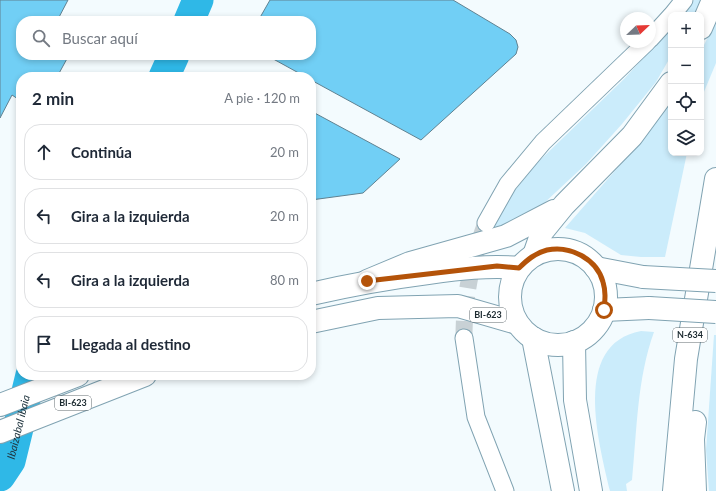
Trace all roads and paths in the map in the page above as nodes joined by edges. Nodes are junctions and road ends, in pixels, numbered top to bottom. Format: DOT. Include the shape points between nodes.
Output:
graph roads {
  1 [pos="684,0"];
  2 [pos="713,0"];
  3 [pos="675,12"];
  4 [pos="668,20"];
  5 [pos="704,21"];
  6 [pos="656,33"];
  7 [pos="641,48"];
  8 [pos="670,84"];
  9 [pos="716,179"];
  10 [pos="564,205"];
  11 [pos="486,223"];
  12 [pos="527,262"];
  13 [pos="596,268"];
  14 [pos="367,281"];
  15 [pos="716,281"];
  16 [pos="316,293"];
  17 [pos="604,310"];
  18 [pos="716,312"];
  19 [pos="316,321"];
  20 [pos="517,323"];
  21 [pos="464,338"];
  22 [pos="533,338"];
  23 [pos="574,342"];
  24 [pos="65,380"];
  25 [pos="132,380"];
  26 [pos="0,405"];
  27 [pos="0,432"];
  28 [pos="505,491"];
  29 [pos="563,491"];
  30 [pos="591,491"];
  31 [pos="674,491"];
  32 [pos="694,491"];
  1 -- 3 [label="street"];
  2 -- 5 [label="main road"];
  4 -- 6 [label="street"];
  7 -- 11 [label="street" via="543,142 508,184"];
  8 -- 10 [label="main road" via="632,136"];
  9 -- 31 [label="main road, N-634" via="686,359"];
  9 -- 32 [label="main road" via="715,253 693,439"];
  10 -- 12 [label="main road" via="542,232"];
  10 -- 14 [label="main road" via="506,236 410,263"];
  12 -- 13 [label="main road" via="547,250 567,250 586,258"];
  12 -- 14 [label="main road"];
  12 -- 20 [label="main road" via="512,281 511,310"];
  13 -- 15 [label="main road, bridge" via="643,277"];
  13 -- 17 [label="main road" via="603,281"];
  14 -- 16 [label="main road"];
  17 -- 18 [label="main road, bridge" via="650,308"];
  17 -- 23 [label="main road" via="598,323"];
  19 -- 20 [label="main road, BI-623" via="378,308 458,306"];
  20 -- 22 [label="main road"];
  21 -- 28 [label="street" via="476,417"];
  22 -- 23 [label="main road" via="560,345"];
  22 -- 29 [label="main road"];
  23 -- 30 [label="main road" via="575,400"];
  24 -- 26 [label="main road, BI-623"];
  25 -- 27 [label="main road, BI-623"];
}
